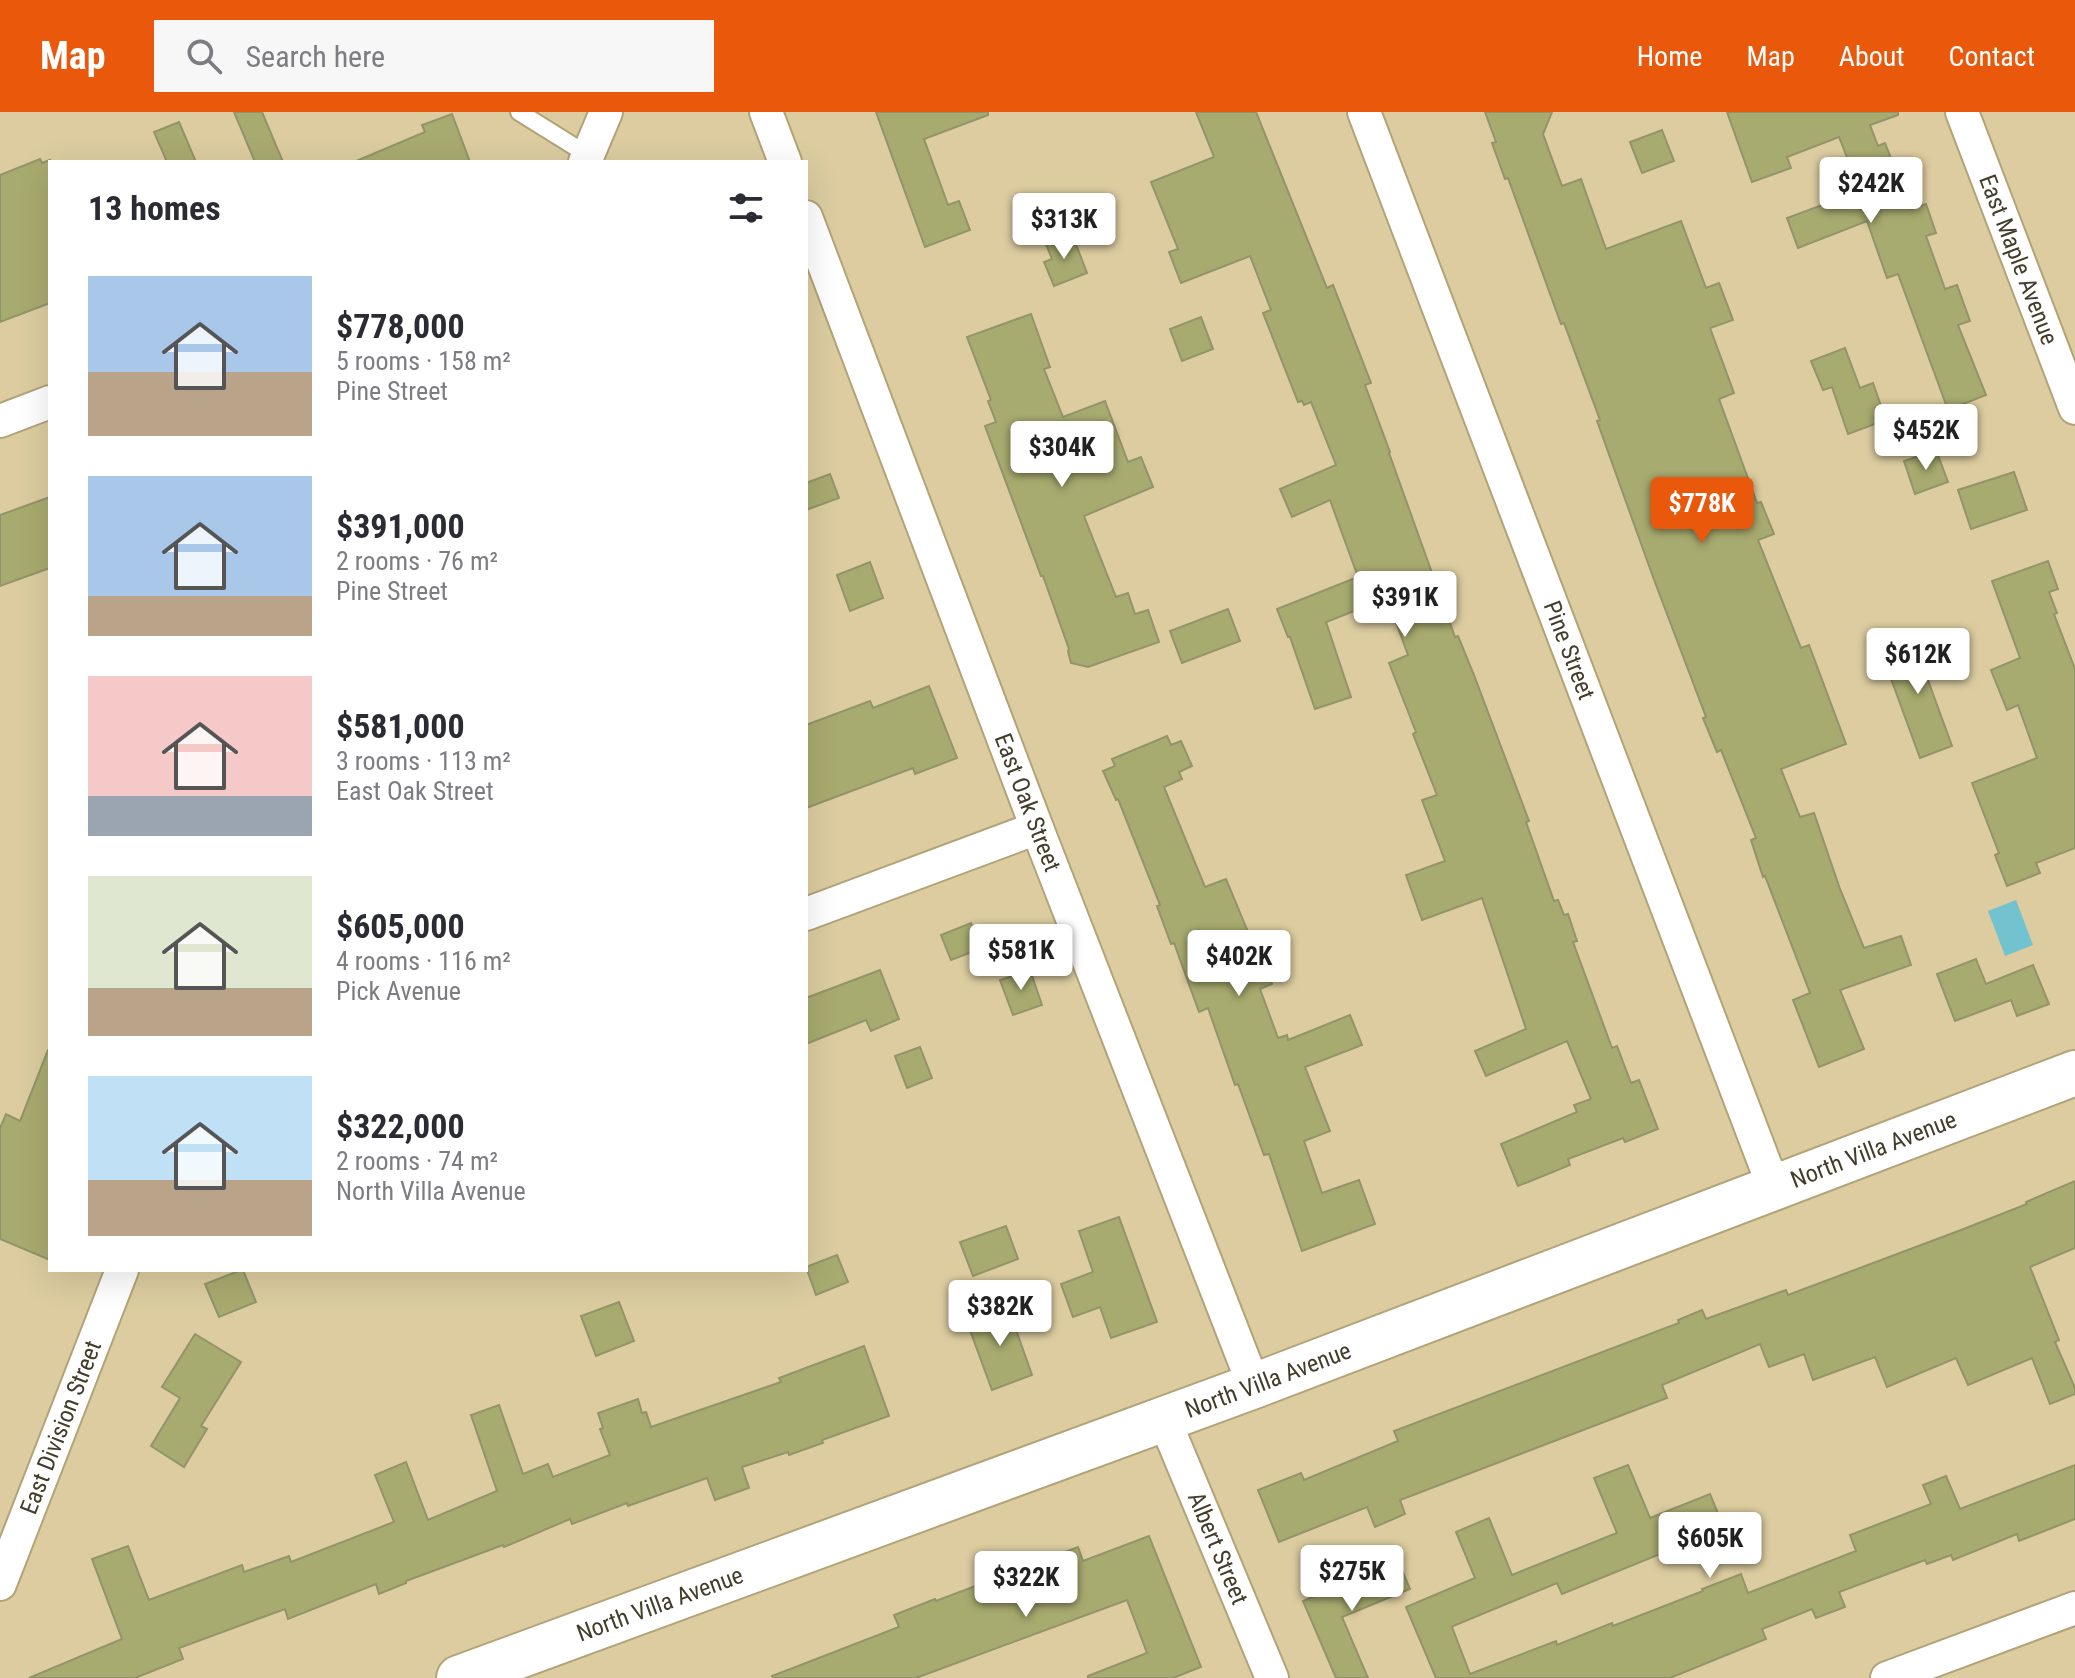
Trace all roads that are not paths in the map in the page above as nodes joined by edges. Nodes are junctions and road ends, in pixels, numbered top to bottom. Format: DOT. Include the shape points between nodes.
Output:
graph roads {
  1 [pos="519,112"];
  2 [pos="606,112"];
  3 [pos="766,112"];
  4 [pos="1364,112"];
  5 [pos="1962,112"];
  6 [pos="586,159"];
  7 [pos="784,160"];
  8 [pos="808,222"];
  9 [pos="48,403"];
  10 [pos="2075,408"];
  11 [pos="0,421"];
  12 [pos="1037,828"];
  13 [pos="808,913"];
  14 [pos="2075,1073"];
  15 [pos="1774,1188"];
  16 [pos="121,1272"];
  17 [pos="1254,1386"];
  18 [pos="1164,1419"];
  19 [pos="0,1584"];
  20 [pos="2075,1608"];
  21 [pos="459,1678"];
  22 [pos="1272,1678"];
  23 [pos="1887,1678"];
  1 -- 6 [label="lane"];
  2 -- 6 [label="street"];
  3 -- 7 [label="street"];
  4 -- 15 [label="street, Pine Street"];
  5 -- 10 [label="street, East Maple Avenue"];
  8 -- 12 [label="street, East Oak Street"];
  9 -- 11 [label="street"];
  12 -- 13 [label="street"];
  12 -- 17 [label="street, East Oak Street"];
  14 -- 15 [label="street, North Villa Avenue"];
  15 -- 17 [label="street, North Villa Avenue"];
  16 -- 19 [label="street, East Division Street"];
  17 -- 18 [label="street, North Villa Avenue"];
  18 -- 21 [label="street, North Villa Avenue"];
  18 -- 22 [label="street, Albert Street"];
  20 -- 23 [label="street"];
}
